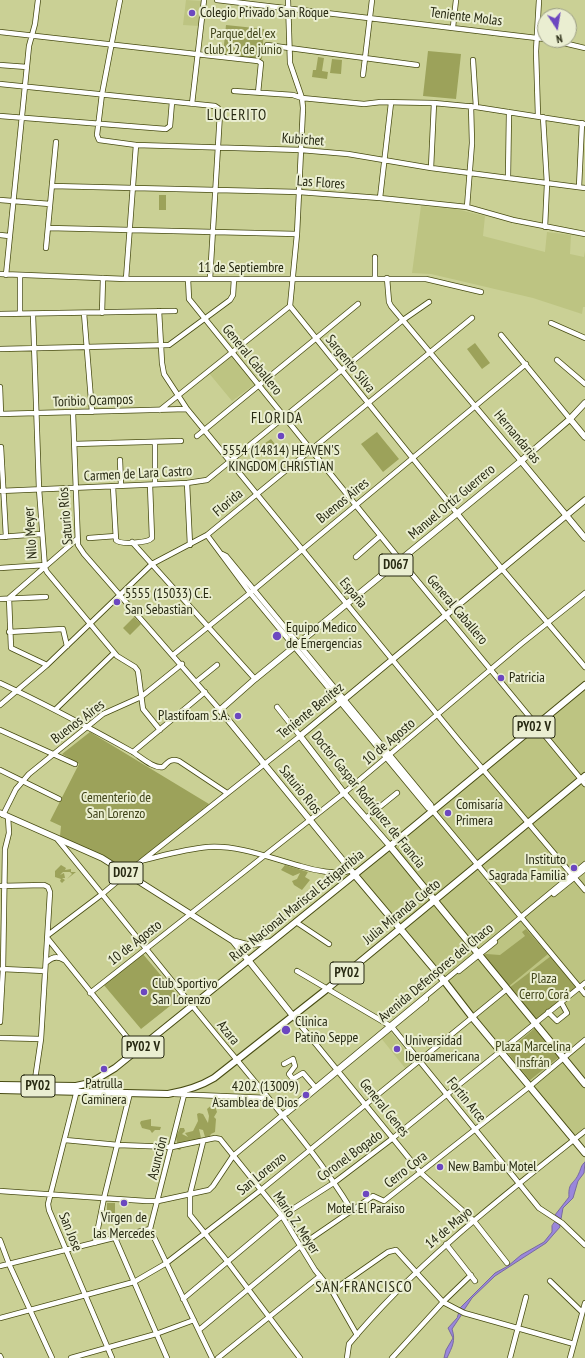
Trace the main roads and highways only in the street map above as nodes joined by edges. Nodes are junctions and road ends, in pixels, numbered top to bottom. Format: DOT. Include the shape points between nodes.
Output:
graph roads {
  1 [pos="585,403"];
  2 [pos="570,419"];
  3 [pos="585,437"];
  4 [pos="521,461"];
  5 [pos="585,500"];
  6 [pos="567,516"];
  7 [pos="585,538"];
  8 [pos="585,685"];
  9 [pos="220,710"];
  10 [pos="300,736"];
  11 [pos="584,780"];
  12 [pos="4,815"];
  13 [pos="390,846"];
  14 [pos="350,874"];
  15 [pos="435,901"];
  16 [pos="400,930"];
  17 [pos="233,940"];
  18 [pos="271,942"];
  19 [pos="248,961"];
  20 [pos="293,1016"];
  21 [pos="90,1083"];
  22 [pos="585,1084"];
  23 [pos="0,1085"];
  24 [pos="77,1088"];
  25 [pos="0,1090"];
  26 [pos="93,1092"];
  27 [pos="585,1153"];
  1 -- 2 [label="main road, D067"];
  2 -- 3 [label="main road"];
  2 -- 4 [label="main road, Manuel Ortíz Guerrero / D067"];
  4 -- 6 [label="main road, Hernandarias"];
  4 -- 9 [label="main road, Manuel Ortíz Guerrero / D067"];
  5 -- 6 [label="main road, Teniente Benítez"];
  6 -- 7 [label="main road, Hernandarias"];
  6 -- 10 [label="main road, Teniente Benítez"];
  8 -- 13 [label="highway, Ruta Nacional Mariscal Estigarribia / PY02 V"];
  9 -- 14 [label="main road, Saturio Ríos"];
  10 -- 13 [label="main road, Doctor Gaspar Rodríguez de Francia" via="344,793"];
  11 -- 15 [label="highway, Julia Miranda Cueto / PY02"];
  12 -- 17 [label="main road, D027" via="102,858"];
  13 -- 14 [label="highway, Ruta Nacional Mariscal Estigarribia / PY02 V"];
  13 -- 15 [label="highway, Doctor Gaspar Rodríguez de Francia"];
  14 -- 16 [label="highway, Saturio Ríos"];
  14 -- 18 [label="highway, Ruta Nacional Mariscal Estigarribia / PY02 V"];
  15 -- 16 [label="highway, Julia Miranda Cueto / PY02"];
  15 -- 22 [label="highway, Doctor Gaspar Rodríguez de Francia"];
  16 -- 20 [label="highway, Julia Miranda Cueto / PY02"];
  16 -- 27 [label="highway, Saturio Ríos"];
  17 -- 18 [label="main road" via="248,945"];
  17 -- 19 [label="main road, D027"];
  18 -- 19 [label="highway, Ruta Nacional Mariscal Estigarribia / PY02 V"];
  19 -- 20 [label="main road, General Genes / D027"];
  19 -- 21 [label="highway, Ruta Nacional Mariscal Estigarribia / PY02 V" via="138,1051"];
  20 -- 26 [label="highway, Julia Miranda Cueto / PY02" via="209,1081 184,1093"];
  21 -- 24 [label="highway, Ruta Nacional Mariscal Estigarribia / PY02"];
  21 -- 26 [label="highway"];
  23 -- 24 [label="highway, Ruta Nacional Mariscal Estigarribia / PY02"];
  24 -- 25 [label="highway, Ruta Nacional Mariscal Estigarribia / PY02"];
  24 -- 26 [label="highway, Julia Miranda Cueto / PY02"];
}
